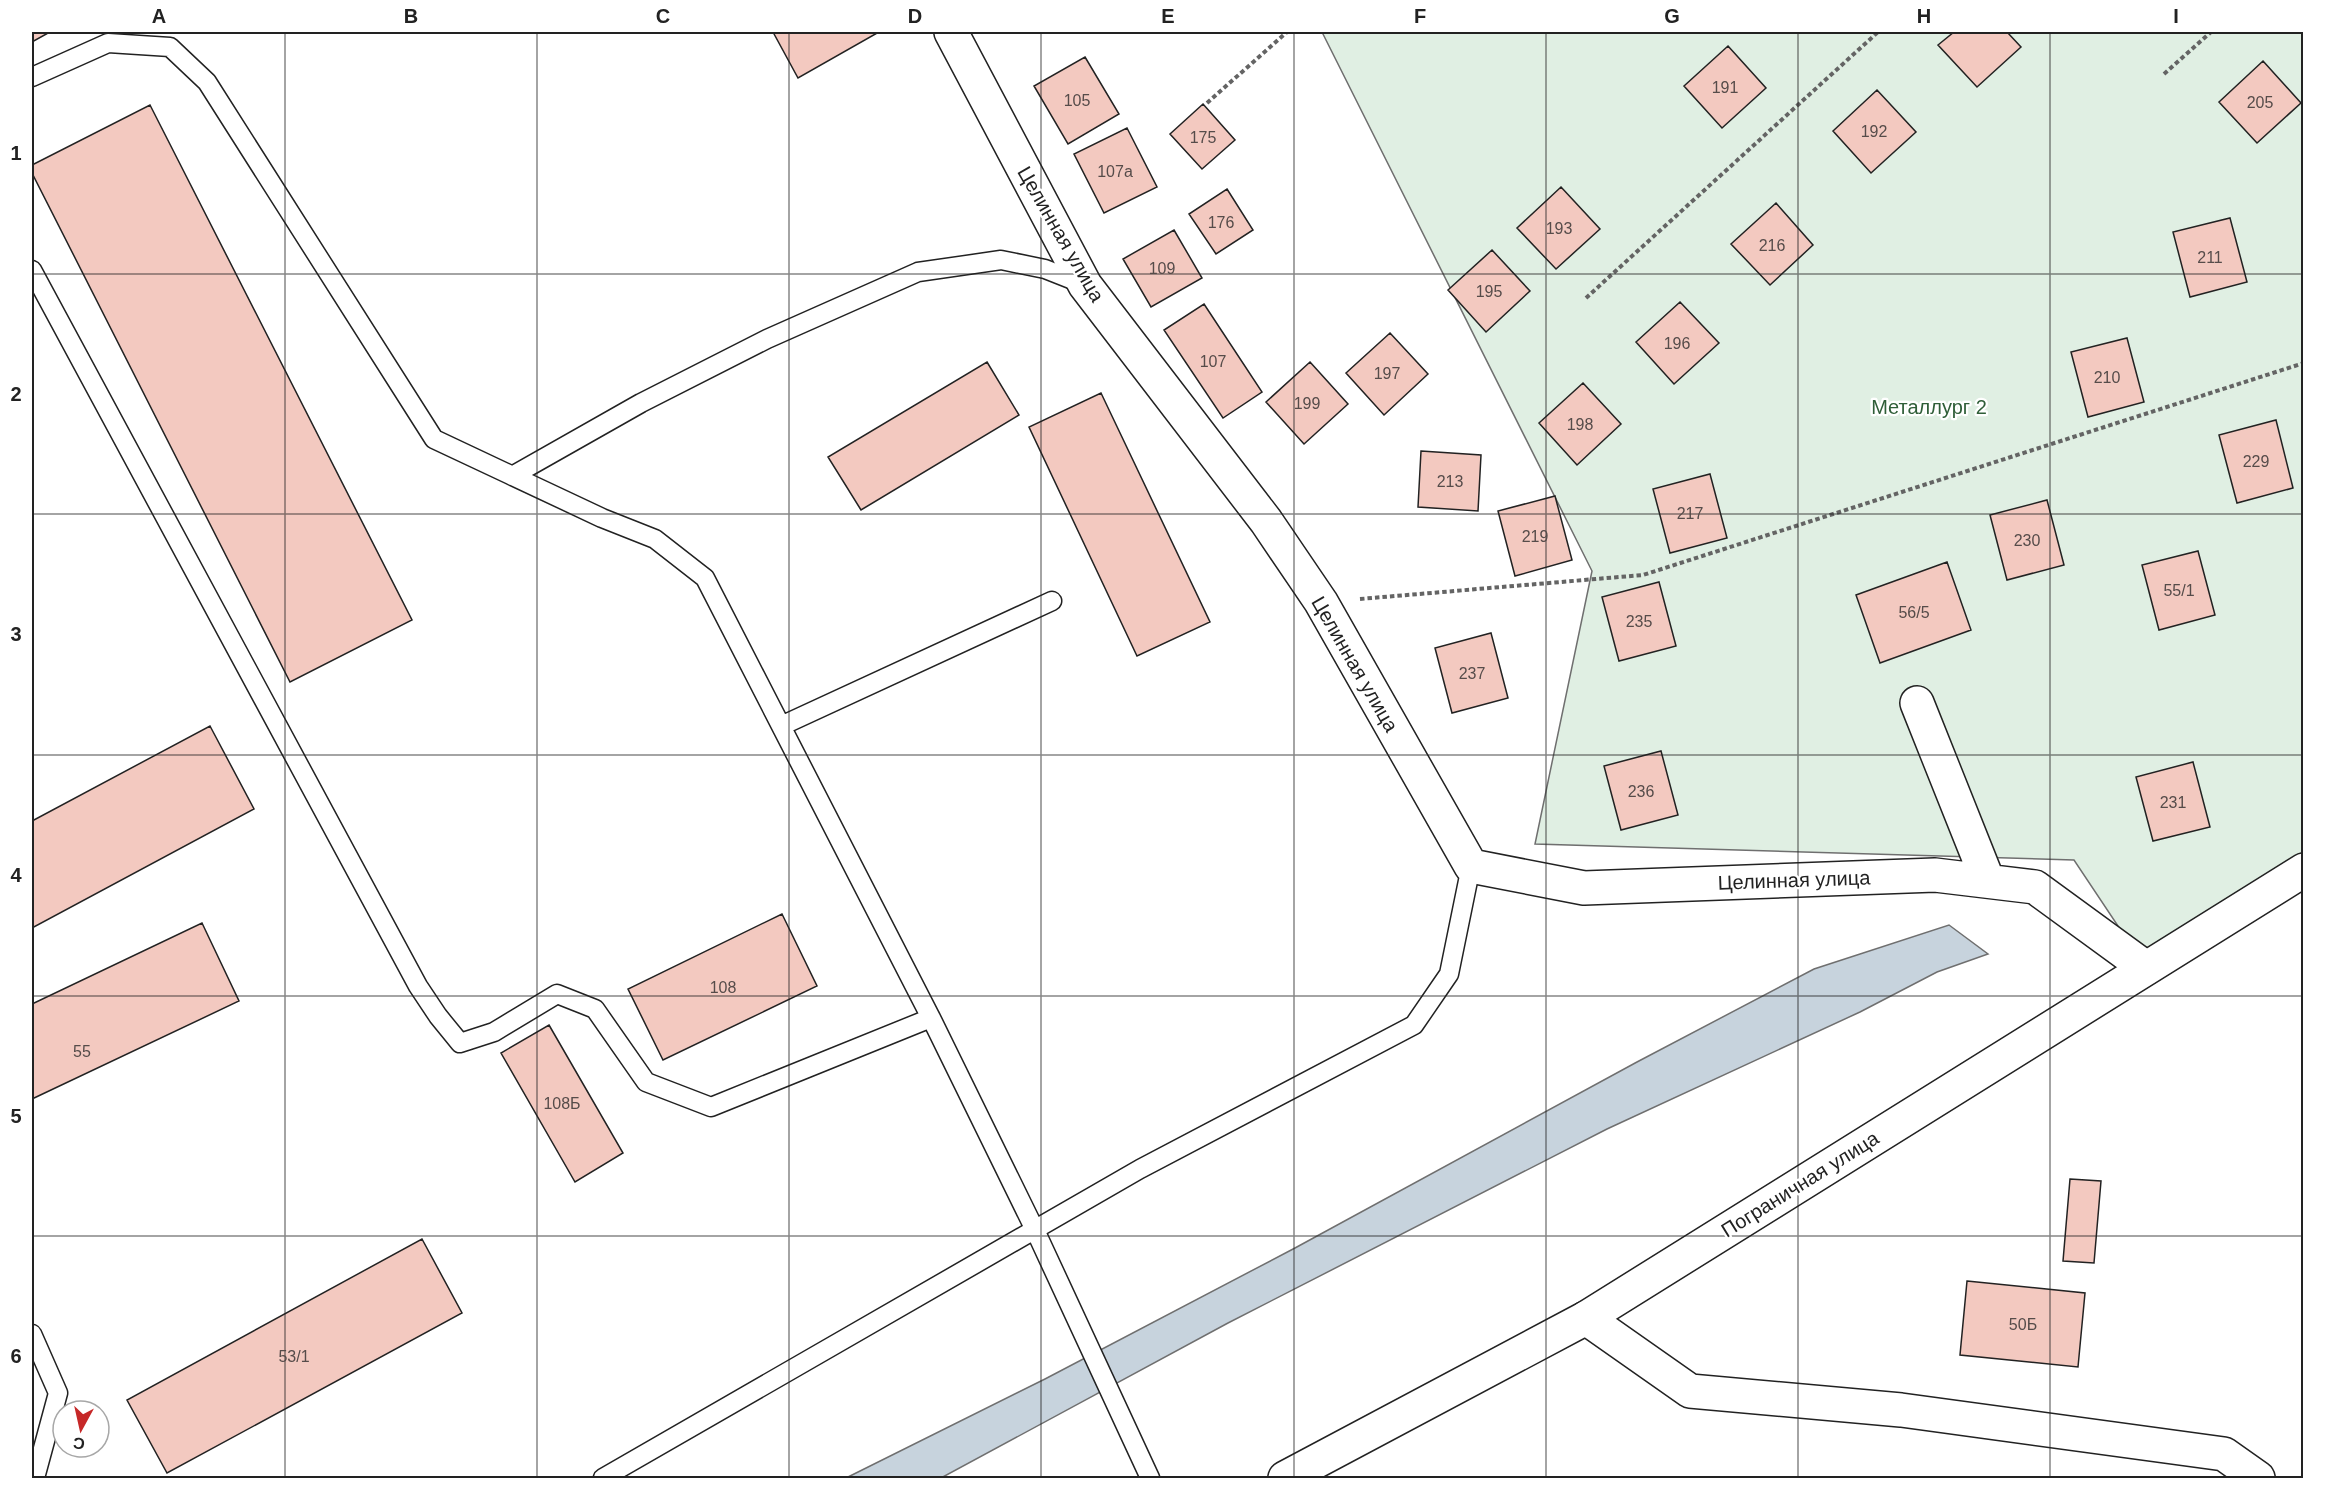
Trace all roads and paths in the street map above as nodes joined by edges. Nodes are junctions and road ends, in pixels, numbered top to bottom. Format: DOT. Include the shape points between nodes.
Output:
graph roads {
  1 [pos="951,32"];
  2 [pos="1287,32"];
  3 [pos="1878,32"];
  4 [pos="2211,32"];
  5 [pos="2163,74"];
  6 [pos="32,77"];
  7 [pos="1207,104"];
  8 [pos="32,270"];
  9 [pos="1085,285"];
  10 [pos="1586,298"];
  11 [pos="2304,363"];
  12 [pos="512,476"];
  13 [pos="1053,601"];
  14 [pos="1321,602"];
  15 [pos="1917,703"];
  16 [pos="781,726"];
  17 [pos="1471,866"];
  18 [pos="2304,870"];
  19 [pos="1988,881"];
  20 [pos="2146,968"];
  21 [pos="931,1018"];
  22 [pos="1035,1230"];
  23 [pos="1586,1318"];
  24 [pos="32,1334"];
  25 [pos="35,1479"];
  26 [pos="603,1479"];
  27 [pos="1150,1479"];
  28 [pos="1285,1479"];
  29 [pos="2258,1479"];
  1 -- 9 [label="main road, Целинная улица"];
  2 -- 7 [label="path"];
  3 -- 10 [label="path"];
  4 -- 5 [label="path"];
  6 -- 12 [label="lane" via="108,43 170,47 207,82 434,439"];
  8 -- 21 [label="lane" via="418,986 460,1043 494,1032 557,994 596,1009 645,1082 711,1107"];
  9 -- 12 [label="lane" via="1045,269 1001,260 918,272 767,339 641,403"];
  9 -- 14 [label="main road, Целинная улица" via="1266,521"];
  11 -- 14 [label="path" via="1643,575"];
  12 -- 16 [label="lane" via="655,539 705,578"];
  13 -- 16 [label="lane"];
  14 -- 17 [label="main road, Целинная улица"];
  15 -- 19 [label="main road"];
  16 -- 21 [label="lane"];
  17 -- 19 [label="main road, Целинная улица" via="1584,888 1935,875"];
  17 -- 22 [label="lane" via="1449,974 1414,1025 1140,1169"];
  18 -- 20 [label="main road, Пограничная улица"];
  19 -- 20 [label="main road, Целинная улица" via="2035,887"];
  20 -- 23 [label="main road, Пограничная улица"];
  21 -- 22 [label="lane"];
  22 -- 26 [label="lane"];
  22 -- 27 [label="lane"];
  23 -- 28 [label="main road, Пограничная улица"];
  23 -- 29 [label="main road" via="1690,1391 1901,1410 2224,1454"];
  24 -- 25 [label="lane" via="58,1393"];
}
